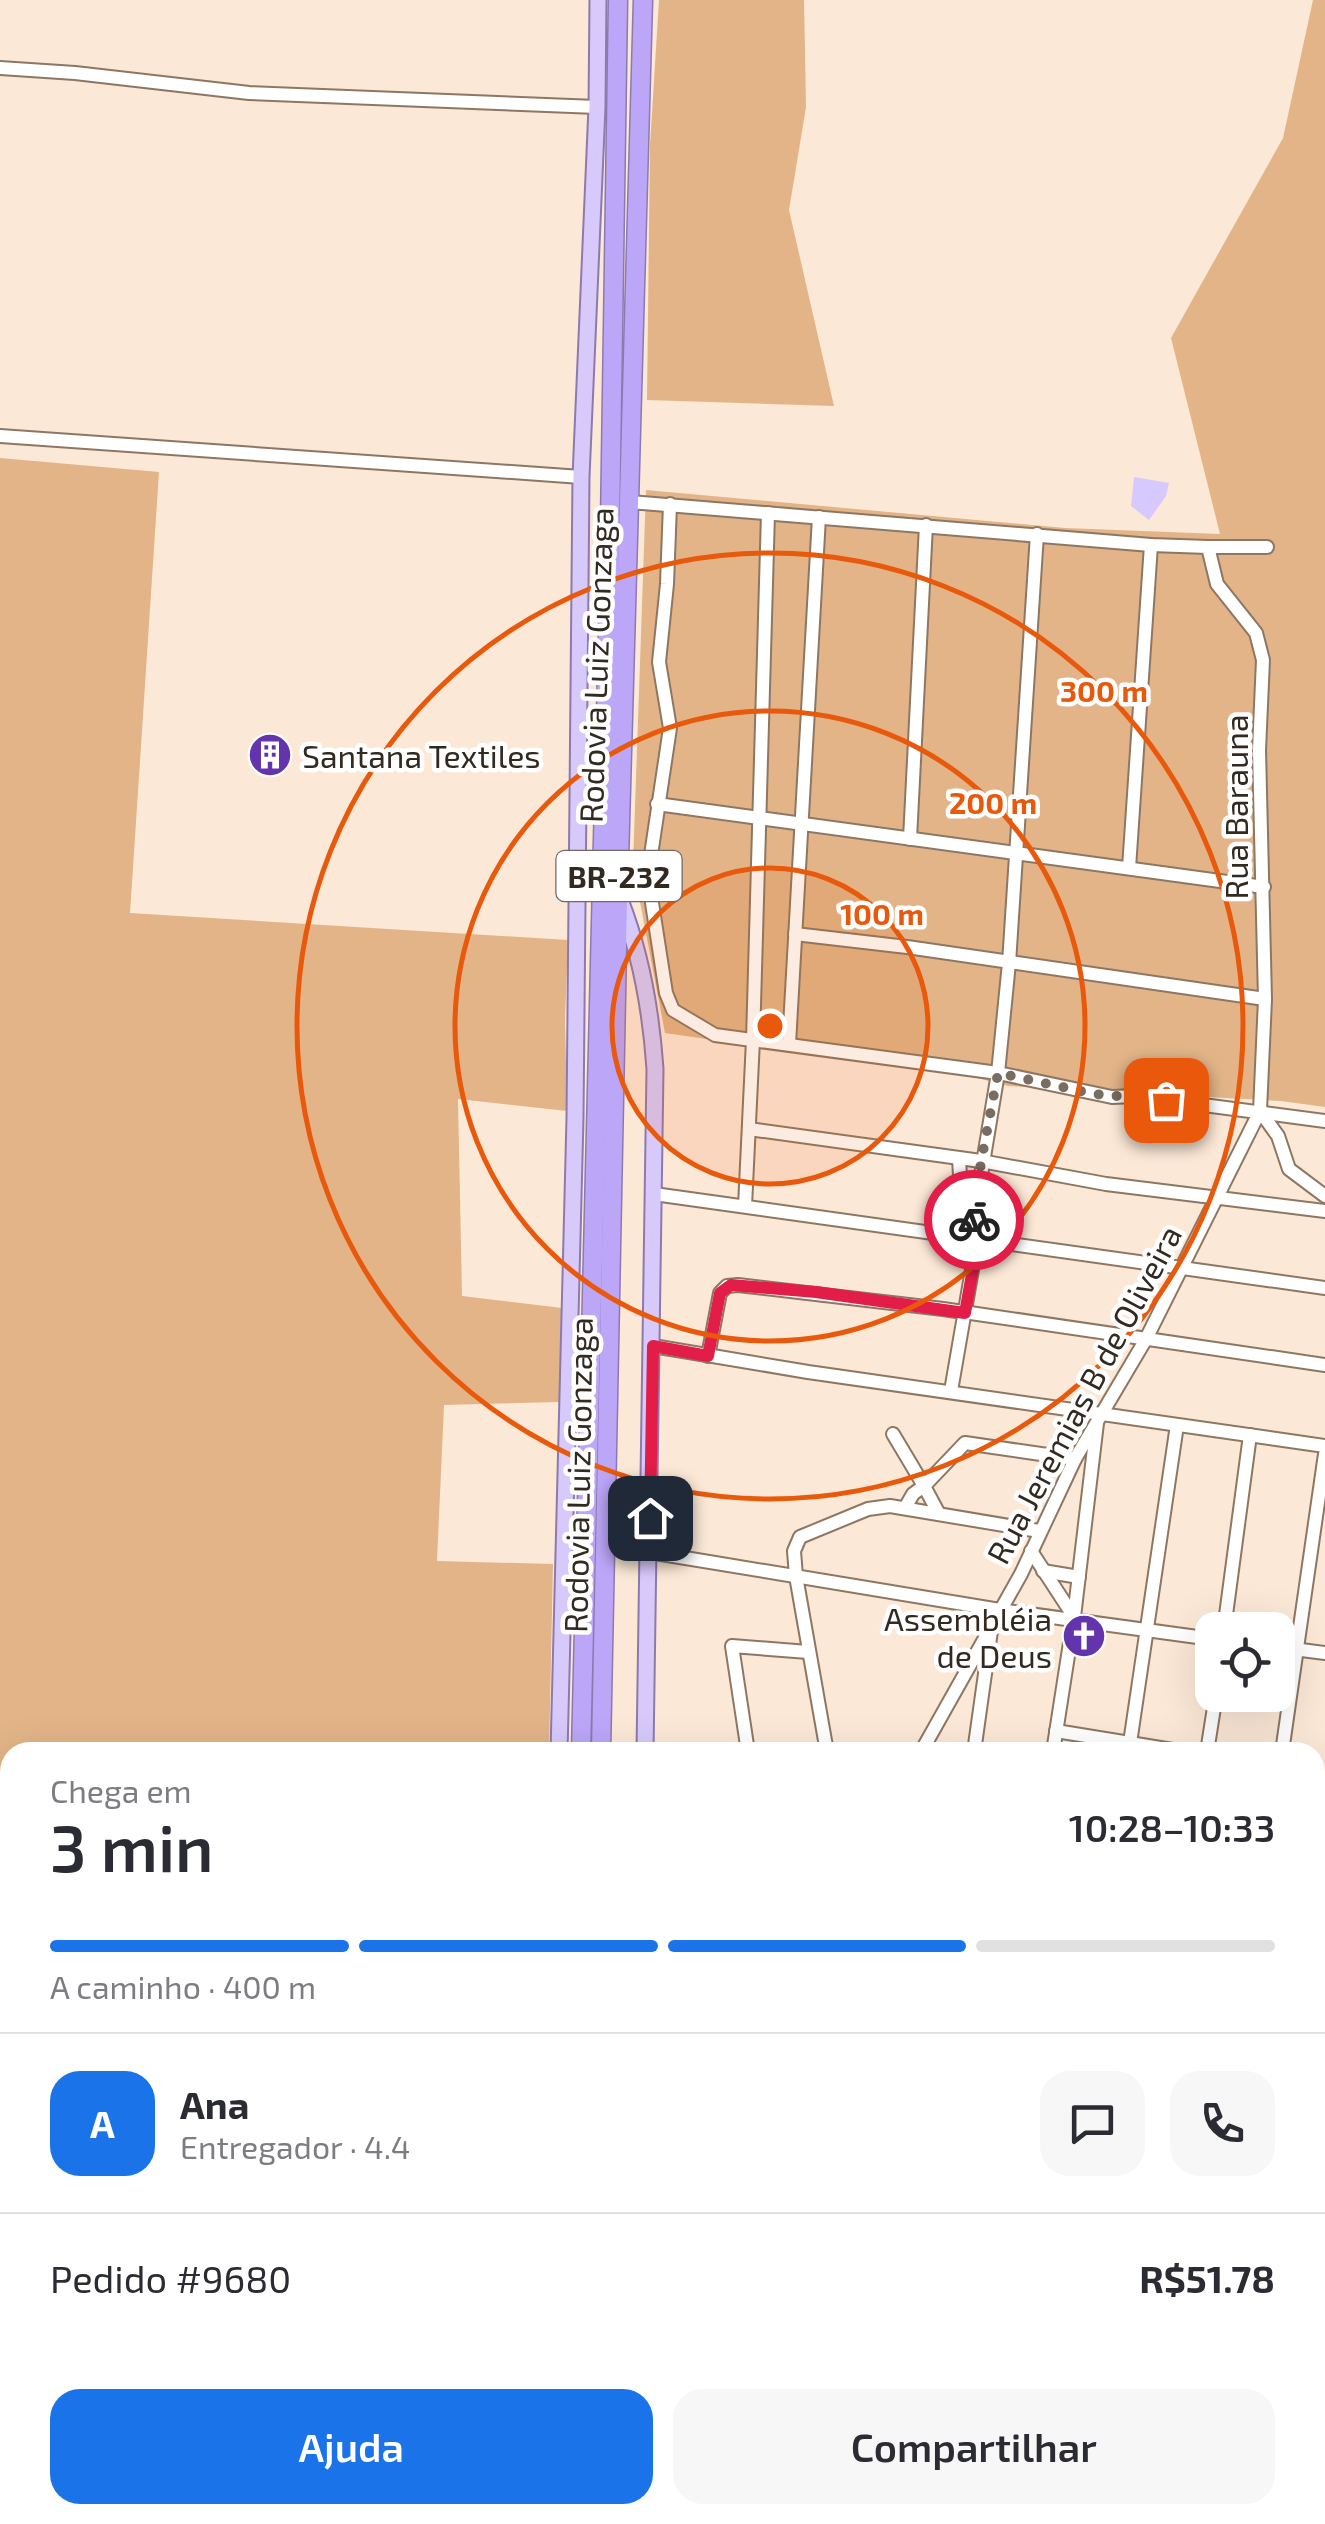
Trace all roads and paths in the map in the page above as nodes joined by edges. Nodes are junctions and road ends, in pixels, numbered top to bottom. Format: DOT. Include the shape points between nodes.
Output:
graph roads {
  1 [pos="598,0"];
  2 [pos="618,0"];
  3 [pos="643,0"];
  4 [pos="0,68"];
  5 [pos="597,106"];
  6 [pos="0,436"];
  7 [pos="581,477"];
  8 [pos="630,502"];
  9 [pos="670,504"];
  10 [pos="768,513"];
  11 [pos="819,516"];
  12 [pos="926,525"];
  13 [pos="1037,534"];
  14 [pos="1151,546"];
  15 [pos="1208,546"];
  16 [pos="1267,547"];
  17 [pos="658,804"];
  18 [pos="759,816"];
  19 [pos="802,822"];
  20 [pos="910,839"];
  21 [pos="1017,854"];
  22 [pos="1129,868"];
  23 [pos="1264,887"];
  24 [pos="618,896"];
  25 [pos="795,934"];
  26 [pos="1009,963"];
  27 [pos="1265,999"];
  28 [pos="753,1040"];
  29 [pos="789,1044"];
  30 [pos="998,1073"];
  31 [pos="1260,1111"];
  32 [pos="1325,1121"];
  33 [pos="749,1129"];
  34 [pos="959,1158"];
  35 [pos="981,1162"];
  36 [pos="654,1194"];
  37 [pos="1325,1196"];
  38 [pos="1216,1198"];
  39 [pos="745,1206"];
  40 [pos="1325,1211"];
  41 [pos="948,1236"];
  42 [pos="978,1241"];
  43 [pos="1180,1266"];
  44 [pos="1325,1288"];
  45 [pos="965,1313"];
  46 [pos="1146,1339"];
  47 [pos="653,1346"];
  48 [pos="708,1356"];
  49 [pos="1325,1365"];
  50 [pos="951,1391"];
  51 [pos="1099,1416"];
  52 [pos="1177,1425"];
  53 [pos="893,1434"];
  54 [pos="1250,1435"];
  55 [pos="1325,1446"];
  56 [pos="1325,1454"];
  57 [pos="1075,1459"];
  58 [pos="924,1486"];
  59 [pos="905,1508"];
  60 [pos="940,1514"];
  61 [pos="1039,1530"];
  62 [pos="1031,1550"];
  63 [pos="649,1552"];
  64 [pos="1043,1571"];
  65 [pos="796,1576"];
  66 [pos="1080,1577"];
  67 [pos="1226,1612"];
  68 [pos="996,1616"];
  69 [pos="1074,1619"];
  70 [pos="1146,1630"];
  71 [pos="1195,1637"];
  72 [pos="1295,1649"];
  73 [pos="1298,1649"];
  74 [pos="808,1652"];
  75 [pos="1325,1653"];
  76 [pos="1213,1712"];
  77 [pos="1056,1731"];
  78 [pos="559,1742"];
  79 [pos="581,1742"];
  80 [pos="601,1742"];
  81 [pos="645,1742"];
  82 [pos="746,1742"];
  83 [pos="825,1742"];
  84 [pos="927,1742"];
  85 [pos="976,1742"];
  86 [pos="1054,1742"];
  87 [pos="1124,1742"];
  88 [pos="1130,1742"];
  89 [pos="1209,1742"];
  90 [pos="1284,1742"];
  1 -- 5 [label="main road, BR-232"];
  2 -- 79 [label="highway, Rodovia Luiz Gonzaga / BR-232"];
  3 -- 8 [label="highway, Rodovia Luiz Gonzaga / BR-232"];
  4 -- 5 [label="street" via="249,93"];
  5 -- 7 [label="main road, BR-232"];
  6 -- 7 [label="street"];
  7 -- 78 [label="main road, BR-232" via="576,1118"];
  8 -- 9 [label="street"];
  8 -- 24 [label="highway, Rodovia Luiz Gonzaga / BR-232"];
  9 -- 10 [label="street"];
  9 -- 17 [label="street" via="659,662 670,728"];
  10 -- 11 [label="street"];
  10 -- 18 [label="street"];
  11 -- 12 [label="street"];
  11 -- 19 [label="street"];
  12 -- 13 [label="street"];
  12 -- 20 [label="street"];
  13 -- 14 [label="street"];
  13 -- 21 [label="street"];
  14 -- 15 [label="street"];
  14 -- 22 [label="street"];
  15 -- 16 [label="street"];
  15 -- 23 [label="street, Rua Barauna" via="1217,584 1256,633 1263,660 1258,750"];
  17 -- 18 [label="street"];
  17 -- 28 [label="street" via="652,903 668,1001 715,1036"];
  18 -- 19 [label="street"];
  18 -- 28 [label="street"];
  19 -- 20 [label="street"];
  19 -- 25 [label="street"];
  20 -- 21 [label="street"];
  21 -- 22 [label="street"];
  21 -- 26 [label="street"];
  22 -- 23 [label="street"];
  23 -- 27 [label="street, Rua Barauna"];
  24 -- 36 [label="main road" via="634,936 649,1011"];
  24 -- 80 [label="highway, Rodovia Luiz Gonzaga / BR-232"];
  25 -- 26 [label="street"];
  25 -- 29 [label="street"];
  26 -- 27 [label="street"];
  26 -- 30 [label="street"];
  27 -- 31 [label="street, Rua Barauna"];
  28 -- 29 [label="street"];
  28 -- 33 [label="street"];
  29 -- 30 [label="street"];
  30 -- 31 [label="street" via="1112,1097"];
  30 -- 35 [label="street"];
  31 -- 32 [label="street"];
  31 -- 37 [label="street" via="1290,1169"];
  31 -- 38 [label="street, Rua Jeremias B de Oliveira"];
  33 -- 34 [label="street"];
  33 -- 39 [label="street"];
  34 -- 35 [label="street"];
  34 -- 41 [label="street" via="961,1194"];
  35 -- 38 [label="street"];
  35 -- 42 [label="street"];
  36 -- 39 [label="street"];
  36 -- 47 [label="main road"];
  38 -- 40 [label="street"];
  38 -- 43 [label="street, Rua Jeremias B de Oliveira"];
  39 -- 41 [label="street"];
  41 -- 42 [label="street"];
  42 -- 43 [label="street"];
  42 -- 45 [label="street"];
  43 -- 44 [label="street"];
  43 -- 46 [label="street, Rua Jeremias B de Oliveira"];
  45 -- 46 [label="street"];
  45 -- 48 [label="street" via="731,1285 720,1293"];
  45 -- 50 [label="street"];
  46 -- 49 [label="street"];
  46 -- 51 [label="street, Rua Jeremias B de Oliveira"];
  47 -- 48 [label="street"];
  47 -- 63 [label="main road"];
  48 -- 50 [label="street"];
  50 -- 51 [label="street"];
  51 -- 52 [label="street"];
  51 -- 57 [label="street, Rua Jeremias B de Oliveira"];
  51 -- 66 [label="street"];
  52 -- 54 [label="street"];
  52 -- 70 [label="street"];
  53 -- 58 [label="street"];
  54 -- 55 [label="street"];
  54 -- 67 [label="street"];
  56 -- 73 [label="street"];
  57 -- 58 [label="street" via="964,1443"];
  57 -- 61 [label="street, Rua Jeremias B de Oliveira"];
  58 -- 59 [label="street"];
  58 -- 60 [label="street"];
  59 -- 60 [label="street"];
  59 -- 65 [label="street" via="868,1510 800,1537"];
  60 -- 61 [label="street"];
  61 -- 62 [label="street, Rua Jeremias B de Oliveira"];
  62 -- 64 [label="street"];
  62 -- 68 [label="street, Rua Jeremias B de Oliveira"];
  63 -- 65 [label="street"];
  63 -- 81 [label="main road"];
  64 -- 66 [label="street"];
  64 -- 69 [label="street"];
  65 -- 68 [label="street"];
  65 -- 74 [label="street"];
  66 -- 69 [label="street"];
  68 -- 69 [label="street"];
  68 -- 84 [label="street, Rua Jeremias B de Oliveira"];
  68 -- 85 [label="street"];
  69 -- 70 [label="street"];
  69 -- 77 [label="street"];
  70 -- 71 [label="street"];
  70 -- 88 [label="street"];
  72 -- 73 [label="street"];
  73 -- 75 [label="street"];
  73 -- 90 [label="street"];
  74 -- 82 [label="street" via="732,1646"];
  74 -- 83 [label="street"];
  76 -- 89 [label="street"];
  77 -- 86 [label="street"];
  77 -- 87 [label="street"];
}
